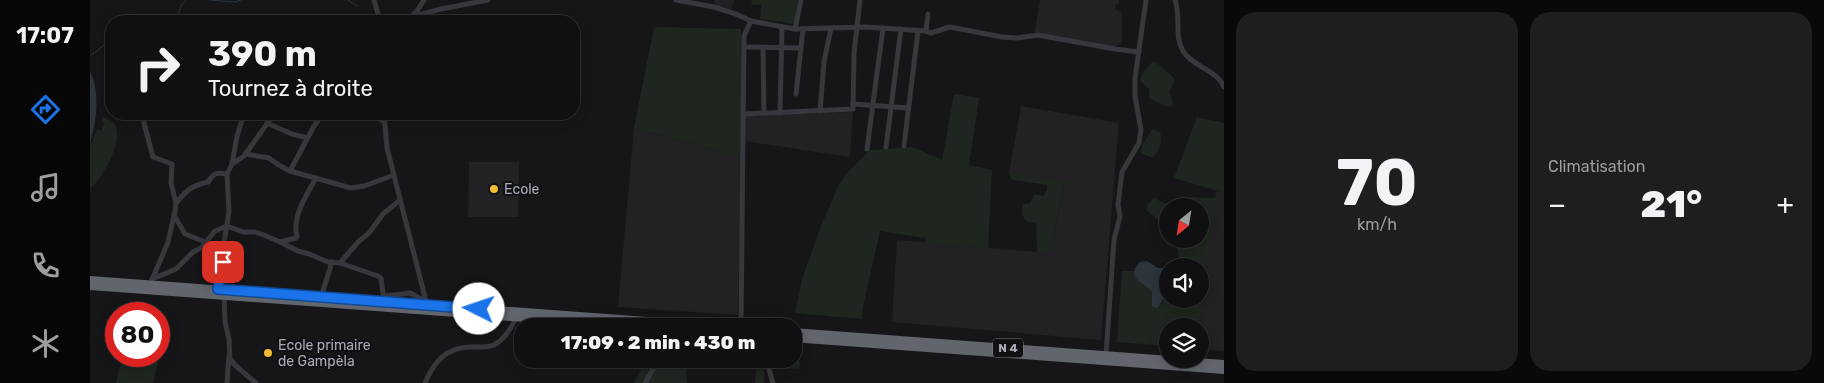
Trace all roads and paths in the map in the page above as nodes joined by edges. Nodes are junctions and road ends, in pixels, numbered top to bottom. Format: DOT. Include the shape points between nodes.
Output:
graph roads {
  1 [pos="374,0"];
  2 [pos="424,0"];
  3 [pos="488,0"];
  4 [pos="676,0"];
  5 [pos="801,0"];
  6 [pos="860,0"];
  7 [pos="1146,0"];
  8 [pos="1175,0"];
  9 [pos="928,14"];
  10 [pos="378,15"];
  11 [pos="412,15"];
  12 [pos="422,15"];
  13 [pos="751,21"];
  14 [pos="782,27"];
  15 [pos="856,27"];
  16 [pos="831,28"];
  17 [pos="883,28"];
  18 [pos="795,29"];
  19 [pos="803,29"];
  20 [pos="901,30"];
  21 [pos="918,31"];
  22 [pos="926,31"];
  23 [pos="744,47"];
  24 [pos="763,48"];
  25 [pos="782,48"];
  26 [pos="801,48"];
  27 [pos="1139,52"];
  28 [pos="1224,87"];
  29 [pos="796,94"];
  30 [pos="853,104"];
  31 [pos="872,105"];
  32 [pos="891,107"];
  33 [pos="908,108"];
  34 [pos="820,111"];
  35 [pos="764,113"];
  36 [pos="780,113"];
  37 [pos="743,114"];
  38 [pos="242,120"];
  39 [pos="269,120"];
  40 [pos="319,120"];
  41 [pos="382,120"];
  42 [pos="384,122"];
  43 [pos="144,123"];
  44 [pos="267,123"];
  45 [pos="308,138"];
  46 [pos="904,146"];
  47 [pos="886,147"];
  48 [pos="867,149"];
  49 [pos="245,154"];
  50 [pos="232,164"];
  51 [pos="290,171"];
  52 [pos="227,174"];
  53 [pos="394,175"];
  54 [pos="316,178"];
  55 [pos="400,200"];
  56 [pos="176,203"];
  57 [pos="174,215"];
  58 [pos="227,226"];
  59 [pos="206,242"];
  60 [pos="280,242"];
  61 [pos="224,249"];
  62 [pos="332,262"];
  63 [pos="340,263"];
  64 [pos="90,280"];
  65 [pos="151,282"];
  66 [pos="90,286"];
  67 [pos="218,289"];
  68 [pos="224,296"];
  69 [pos="321,297"];
  70 [pos="426,303"];
  71 [pos="516,318"];
  72 [pos="614,318"];
  73 [pos="740,318"];
  74 [pos="514,322"];
  75 [pos="802,333"];
  76 [pos="802,339"];
  77 [pos="229,355"];
  78 [pos="1106,355"];
  79 [pos="1224,364"];
  80 [pos="653,368"];
  81 [pos="768,368"];
  82 [pos="1224,370"];
  83 [pos="227,383"];
  84 [pos="256,383"];
  85 [pos="425,383"];
  86 [pos="644,383"];
  87 [pos="773,383"];
  1 -- 10 [label="street"];
  2 -- 11 [label="street"];
  3 -- 12 [label="street"];
  4 -- 13 [label="street" via="719,9"];
  5 -- 18 [label="street"];
  6 -- 15 [label="street"];
  7 -- 27 [label="street"];
  8 -- 28 [label="street" via="1182,49 1219,78"];
  9 -- 22 [label="street"];
  13 -- 14 [label="street"];
  13 -- 23 [label="street" via="744,36"];
  14 -- 18 [label="street"];
  14 -- 25 [label="street"];
  15 -- 16 [label="street"];
  15 -- 17 [label="street"];
  15 -- 30 [label="street"];
  16 -- 19 [label="street"];
  16 -- 34 [label="street"];
  17 -- 20 [label="street"];
  17 -- 31 [label="street"];
  18 -- 19 [label="street"];
  19 -- 26 [label="street"];
  20 -- 21 [label="street"];
  20 -- 32 [label="street"];
  21 -- 22 [label="street"];
  21 -- 33 [label="street"];
  22 -- 27 [label="street" via="931,33 950,27 1002,37 1038,35"];
  23 -- 24 [label="street"];
  23 -- 37 [label="street"];
  24 -- 25 [label="street"];
  24 -- 35 [label="street"];
  25 -- 26 [label="street"];
  25 -- 36 [label="street"];
  26 -- 29 [label="street"];
  27 -- 78 [label="street" via="1135,96 1141,130 1139,143 1122,172"];
  30 -- 31 [label="street"];
  30 -- 34 [label="street" via="853,109"];
  31 -- 32 [label="street"];
  31 -- 48 [label="street"];
  32 -- 33 [label="street"];
  32 -- 47 [label="street"];
  33 -- 46 [label="street"];
  34 -- 36 [label="street"];
  35 -- 36 [label="street"];
  35 -- 37 [label="street"];
  37 -- 73 [label="street"];
  38 -- 50 [label="street"];
  39 -- 44 [label="street"];
  40 -- 45 [label="street"];
  41 -- 42 [label="street"];
  42 -- 53 [label="street"];
  43 -- 56 [label="street" via="153,157 172,164 171,188"];
  44 -- 45 [label="street"];
  44 -- 49 [label="street"];
  45 -- 51 [label="street"];
  49 -- 50 [label="street"];
  49 -- 51 [label="street" via="269,158"];
  50 -- 52 [label="street"];
  51 -- 54 [label="street"];
  52 -- 56 [label="street" via="216,172 208,182 187,190"];
  52 -- 58 [label="street"];
  53 -- 54 [label="street" via="358,188"];
  53 -- 55 [label="street"];
  54 -- 60 [label="street" via="298,215 297,237"];
  55 -- 63 [label="street" via="383,214 369,233 358,240"];
  55 -- 70 [label="street"];
  56 -- 57 [label="street"];
  57 -- 59 [label="street" via="185,234"];
  57 -- 65 [label="street" via="168,242"];
  58 -- 59 [label="street" via="215,230"];
  58 -- 60 [label="street" via="264,234"];
  58 -- 61 [label="street"];
  59 -- 61 [label="street"];
  59 -- 65 [label="street" via="176,269"];
  60 -- 62 [label="street"];
  61 -- 67 [label="street"];
  62 -- 63 [label="street"];
  62 -- 69 [label="street"];
  63 -- 70 [label="street" via="381,278 385,296 410,293"];
  64 -- 65 [label="highway"];
  65 -- 67 [label="highway"];
  66 -- 68 [label="highway"];
  67 -- 69 [label="highway"];
  68 -- 71 [label="highway"];
  68 -- 77 [label="street"];
  69 -- 70 [label="highway"];
  70 -- 72 [label="highway"];
  74 -- 85 [label="street" via="494,345 463,347 448,352 431,368"];
  75 -- 78 [label="highway, N 4"];
  76 -- 82 [label="highway, N 4"];
  77 -- 83 [label="street"];
  77 -- 84 [label="street" via="236,366"];
  78 -- 79 [label="highway, N 4"];
  80 -- 86 [label="street"];
  81 -- 87 [label="street"];
}
